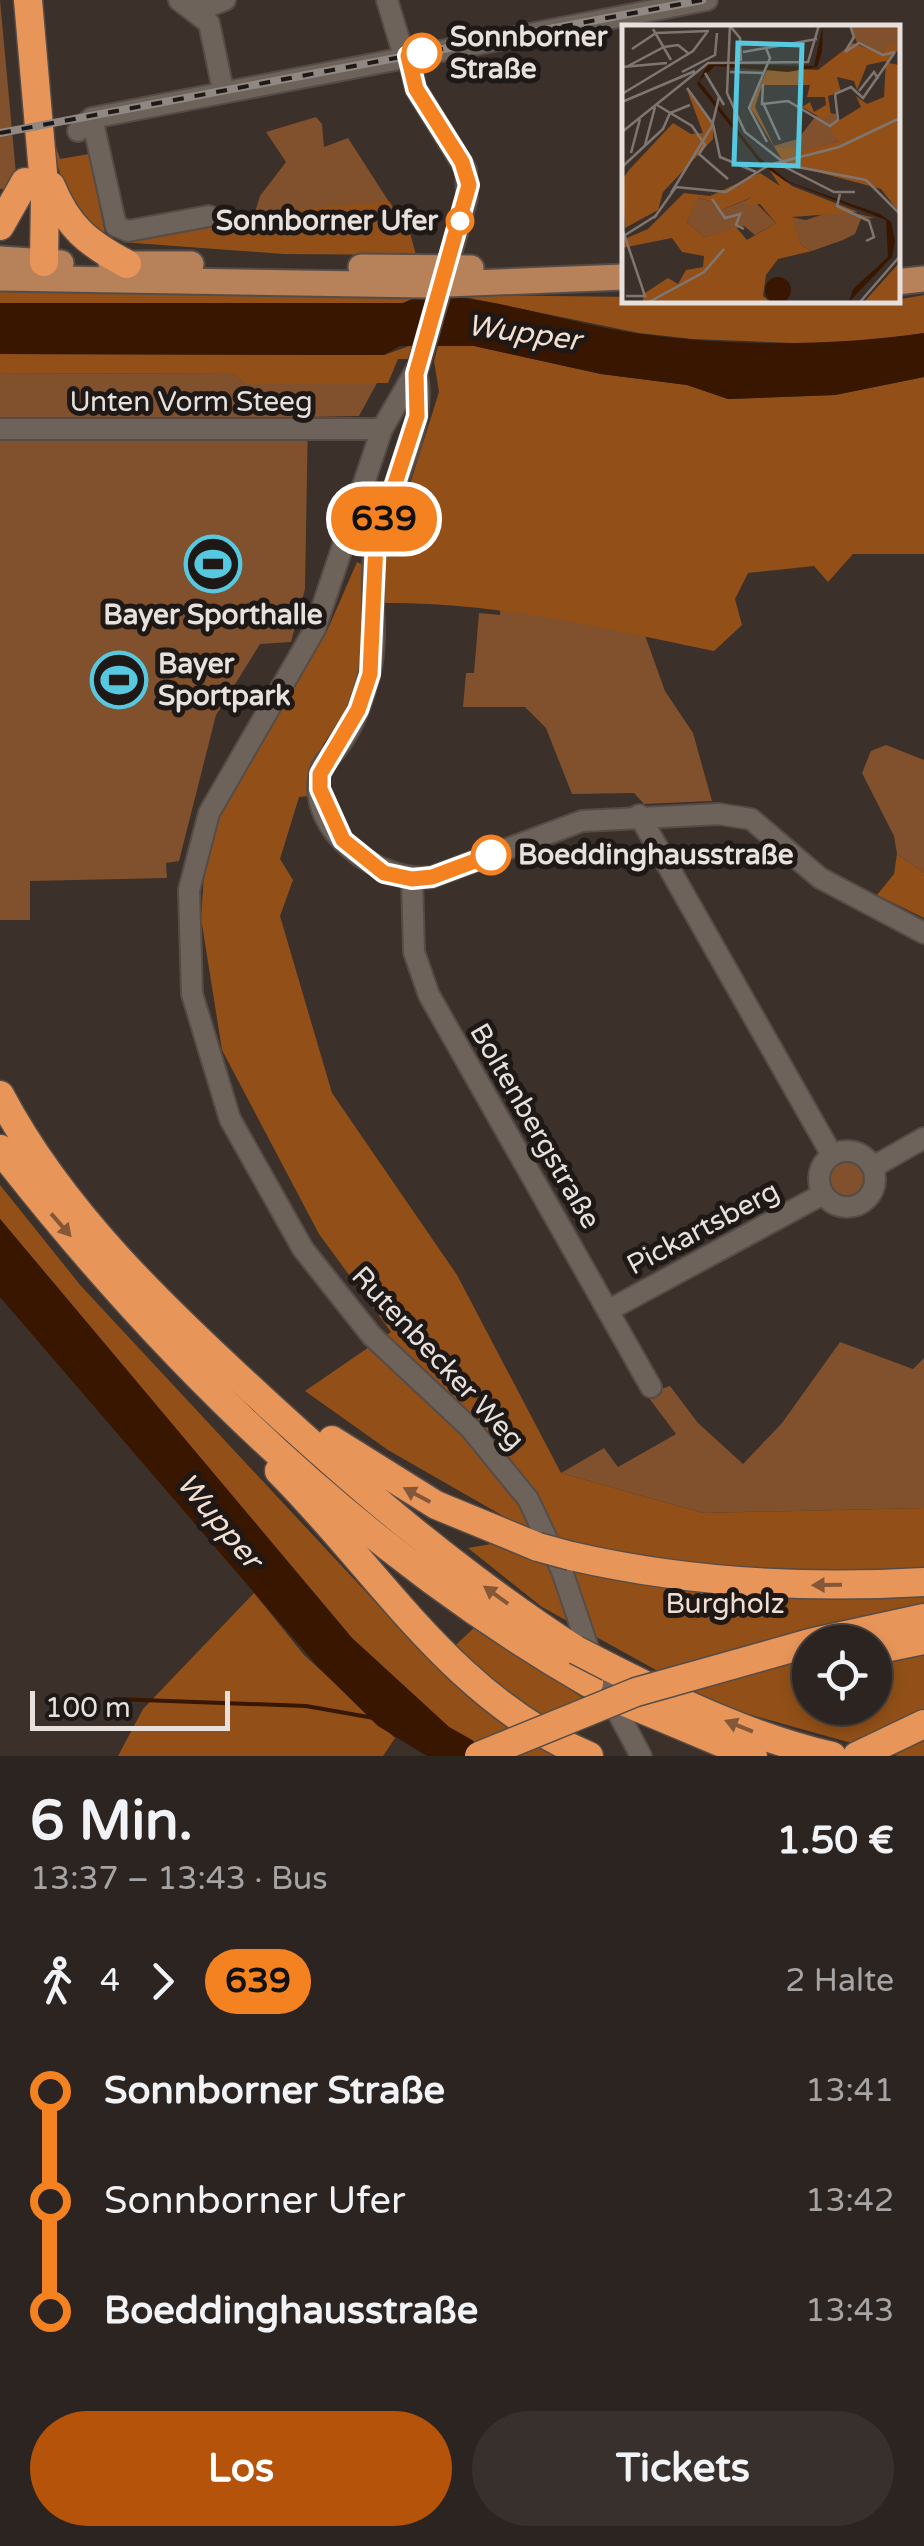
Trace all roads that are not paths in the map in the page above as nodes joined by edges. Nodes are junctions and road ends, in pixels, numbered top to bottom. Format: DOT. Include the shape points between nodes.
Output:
graph roads {
  1 [pos="11,0"];
  2 [pos="28,0"];
  3 [pos="226,0"];
  4 [pos="386,0"];
  5 [pos="707,0"];
  6 [pos="187,6"];
  7 [pos="406,56"];
  8 [pos="222,90"];
  9 [pos="41,148"];
  10 [pos="25,182"];
  11 [pos="208,216"];
  12 [pos="0,226"];
  13 [pos="0,259"];
  14 [pos="126,264"];
  15 [pos="36,270"];
  16 [pos="612,277"];
  17 [pos="0,278"];
  18 [pos="924,279"];
  19 [pos="442,282"];
  20 [pos="899,282"];
  21 [pos="418,369"];
  22 [pos="382,429"];
  23 [pos="0,430"];
  24 [pos="639,815"];
  25 [pos="412,879"];
  26 [pos="924,932"];
  27 [pos="0,1092"];
  28 [pos="924,1138"];
  29 [pos="0,1150"];
  30 [pos="832,1155"];
  31 [pos="873,1167"];
  32 [pos="823,1194"];
  33 [pos="609,1310"];
  34 [pos="651,1388"];
  35 [pos="219,1398"];
  36 [pos="924,1582"];
  37 [pos="924,1618"];
  38 [pos="892,1625"];
  39 [pos="924,1640"];
  40 [pos="892,1647"];
  41 [pos="792,1649"];
  42 [pos="792,1668"];
  43 [pos="599,1675"];
  44 [pos="924,1724"];
  45 [pos="587,1755"];
  46 [pos="479,1756"];
  47 [pos="516,1756"];
  48 [pos="640,1756"];
  49 [pos="754,1756"];
  50 [pos="832,1756"];
  51 [pos="856,1756"];
  1 -- 10 [label="highway"];
  2 -- 9 [label="highway"];
  3 -- 6 [label="street"];
  4 -- 7 [label="street, Rutenbecker Weg"];
  5 -- 7 [label="street"];
  6 -- 8 [label="street" via="209,23"];
  7 -- 8 [label="street"];
  7 -- 19 [label="street, Rutenbecker Weg" via="416,89 469,185"];
  8 -- 11 [label="street" via="85,124 116,226 128,231"];
  9 -- 14 [label="highway" via="64,218 80,238"];
  9 -- 15 [label="highway"];
  10 -- 12 [label="highway"];
  10 -- 15 [label="highway"];
  13 -- 15 [label="main road"];
  14 -- 15 [label="main road"];
  14 -- 19 [label="main road"];
  15 -- 17 [label="main road"];
  15 -- 19 [label="main road"];
  16 -- 19 [label="main road" via="553,270"];
  18 -- 20 [label="main road"];
  19 -- 21 [label="street, Rutenbecker Weg"];
  21 -- 22 [label="street, Rutenbecker Weg"];
  21 -- 25 [label="street" via="417,416 374,557 370,674 358,710 320,774 335,828 353,851 376,869"];
  22 -- 23 [label="street, Unten Vorm Steeg"];
  22 -- 48 [label="street, Rutenbecker Weg" via="315,629 209,813 189,890 192,994 230,1120 304,1249 372,1336 470,1428 528,1499 596,1671"];
  24 -- 25 [label="street" via="578,822"];
  24 -- 26 [label="street" via="744,816 820,878"];
  24 -- 30 [label="street"];
  25 -- 33 [label="street, Boltenbergstraße" via="414,952 424,984"];
  36 -- 27 [label="highway, one-way, bridge" via="720,1582 571,1556 471,1522 396,1484 298,1414 200,1326 121,1246"];
  43 -- 27 [label="highway, one-way, bridge" via="576,1650 430,1544 235,1374 103,1238 63,1190"];
  28 -- 31 [label="street"];
  29 -- 35 [label="highway, one-way"];
  30 -- 31 [label="street" via="855,1152"];
  30 -- 32 [label="street, Pickartsberg" via="821,1168"];
  31 -- 32 [label="street, Pickartsberg" via="875,1185 857,1206 838,1206"];
  32 -- 33 [label="street, Pickartsberg"];
  33 -- 34 [label="street, Boltenbergstraße"];
  35 -- 43 [label="highway" via="415,1567 510,1635"];
  35 -- 45 [label="highway" via="232,1425 420,1632 476,1685"];
  37 -- 38 [label="highway"];
  39 -- 40 [label="highway"];
  41 -- 46 [label="highway, bridge" via="636,1692"];
  42 -- 47 [label="highway" via="647,1706"];
  43 -- 49 [label="highway" via="625,1702"];
  50 -- 43 [label="highway, one-way"];
  44 -- 51 [label="highway"];
}
